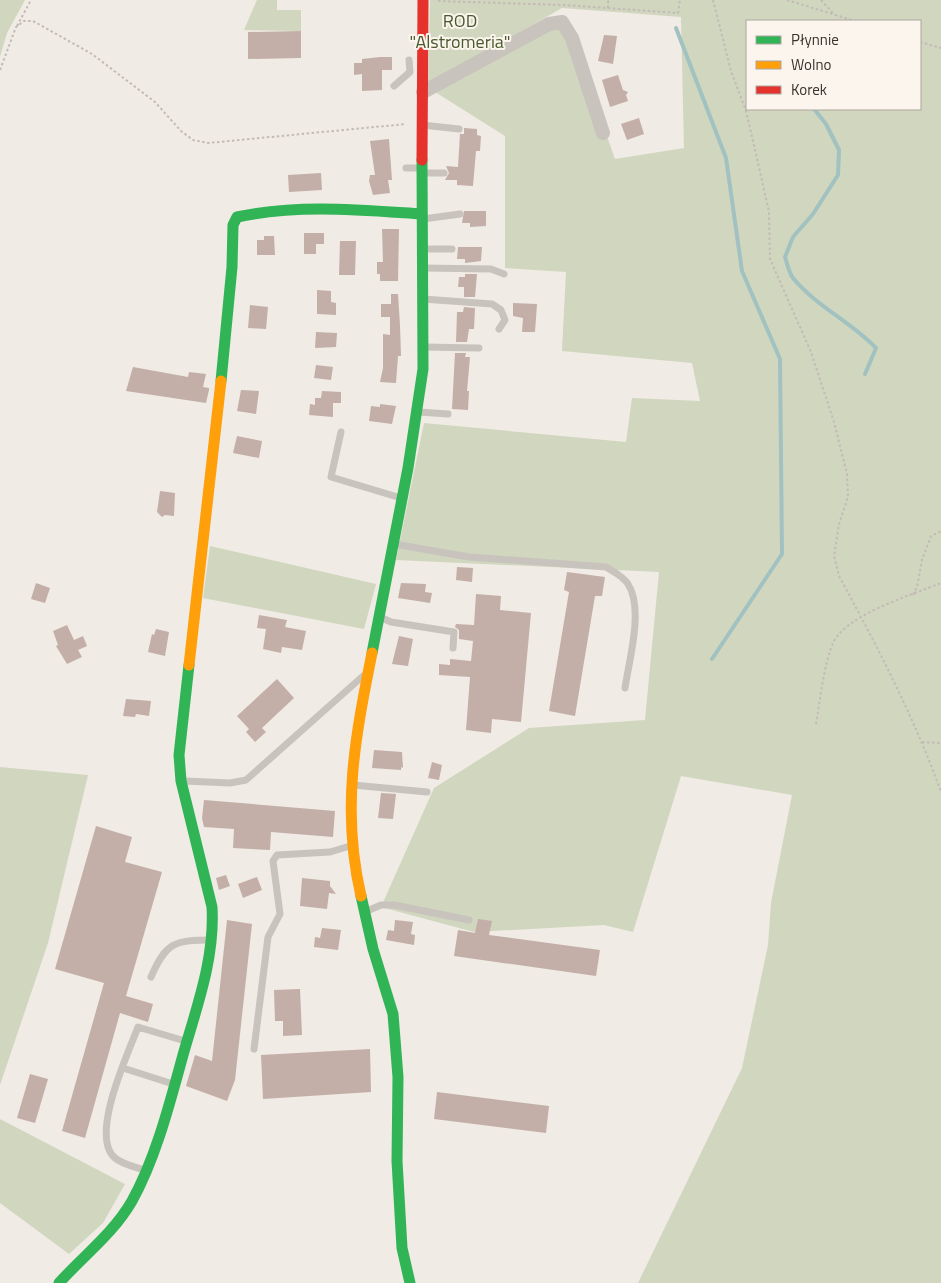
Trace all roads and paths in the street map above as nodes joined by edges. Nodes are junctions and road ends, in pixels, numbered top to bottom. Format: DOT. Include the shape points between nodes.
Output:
graph roads {
  1 [pos="31,0"];
  2 [pos="423,0"];
  3 [pos="608,0"];
  4 [pos="680,0"];
  5 [pos="713,0"];
  6 [pos="787,0"];
  7 [pos="821,0"];
  8 [pos="608,8"];
  9 [pos="834,15"];
  10 [pos="852,20"];
  11 [pos="16,27"];
  12 [pos="921,42"];
  13 [pos="941,48"];
  14 [pos="409,60"];
  15 [pos="0,70"];
  16 [pos="410,72"];
  17 [pos="423,73"];
  18 [pos="394,86"];
  19 [pos="423,92"];
  20 [pos="422,123"];
  21 [pos="459,129"];
  22 [pos="603,133"];
  23 [pos="406,168"];
  24 [pos="422,170"];
  25 [pos="444,173"];
  26 [pos="460,214"];
  27 [pos="421,217"];
  28 [pos="452,249"];
  29 [pos="421,250"];
  30 [pos="422,268"];
  31 [pos="504,274"];
  32 [pos="422,299"];
  33 [pos="499,329"];
  34 [pos="422,346"];
  35 [pos="479,348"];
  36 [pos="417,412"];
  37 [pos="448,414"];
  38 [pos="341,432"];
  39 [pos="401,498"];
  40 [pos="941,531"];
  41 [pos="391,544"];
  42 [pos="941,583"];
  43 [pos="913,594"];
  44 [pos="378,617"];
  45 [pos="861,617"];
  46 [pos="453,648"];
  47 [pos="367,672"];
  48 [pos="624,688"];
  49 [pos="816,724"];
  50 [pos="922,742"];
  51 [pos="941,743"];
  52 [pos="181,781"];
  53 [pos="351,785"];
  54 [pos="427,792"];
  55 [pos="941,792"];
  56 [pos="352,845"];
  57 [pos="365,912"];
  58 [pos="469,920"];
  59 [pos="212,940"];
  60 [pos="151,977"];
  61 [pos="188,1042"];
  62 [pos="254,1049"];
  63 [pos="124,1068"];
  64 [pos="174,1084"];
  65 [pos="144,1170"];
  66 [pos="59,1283"];
  67 [pos="410,1283"];
  1 -- 11 [label="path"];
  2 -- 8 [label="path"];
  2 -- 17 [label="street"];
  3 -- 8 [label="path"];
  4 -- 8 [label="path" via="678,13"];
  5 -- 45 [label="path" via="731,70 746,111 769,212 770,259 811,352 847,474 848,498 839,524 834,556 839,576"];
  6 -- 9 [label="path"];
  7 -- 9 [label="path"];
  9 -- 10 [label="path"];
  11 -- 15 [label="path"];
  11 -- 20 [label="path" via="24,21 33,21 92,54 155,102 193,140 208,143"];
  12 -- 13 [label="path"];
  14 -- 16 [label="lane"];
  16 -- 17 [label="lane"];
  16 -- 18 [label="lane"];
  17 -- 19 [label="street"];
  19 -- 20 [label="street"];
  19 -- 22 [label="street" via="549,24 562,22 572,38"];
  20 -- 21 [label="lane"];
  20 -- 24 [label="street"];
  23 -- 24 [label="lane"];
  24 -- 25 [label="lane"];
  24 -- 27 [label="street"];
  26 -- 27 [label="lane"];
  27 -- 29 [label="street"];
  27 -- 52 [label="street" via="328,210 266,212 237,217 233,225 219,406 181,710"];
  28 -- 29 [label="lane"];
  29 -- 30 [label="street"];
  30 -- 31 [label="lane" via="491,269"];
  30 -- 32 [label="street"];
  32 -- 33 [label="lane" via="492,304 501,310 505,320"];
  32 -- 34 [label="street"];
  34 -- 35 [label="lane"];
  34 -- 36 [label="street" via="423,369"];
  36 -- 37 [label="lane"];
  36 -- 39 [label="street"];
  38 -- 39 [label="lane" via="331,477"];
  39 -- 41 [label="street"];
  40 -- 43 [label="path" via="932,536"];
  41 -- 44 [label="street"];
  41 -- 48 [label="lane" via="469,557 606,567 621,576 628,584 634,601 635,621"];
  42 -- 43 [label="path"];
  43 -- 45 [label="path"];
  44 -- 46 [label="lane" via="454,632"];
  44 -- 47 [label="street"];
  45 -- 49 [label="path" via="834,641"];
  45 -- 50 [label="path"];
  47 -- 52 [label="lane" via="246,780 230,783"];
  47 -- 53 [label="street"];
  50 -- 51 [label="path"];
  50 -- 55 [label="path"];
  52 -- 59 [label="street" via="212,907"];
  53 -- 54 [label="lane"];
  53 -- 56 [label="street"];
  56 -- 57 [label="street"];
  56 -- 62 [label="lane" via="330,852 277,855 272,862 280,914 268,937"];
  57 -- 58 [label="lane" via="381,905 394,906"];
  57 -- 67 [label="street" via="393,1014 398,1077 402,1248"];
  59 -- 60 [label="lane" via="182,940 170,946 159,958"];
  59 -- 61 [label="street"];
  61 -- 63 [label="lane" via="138,1027"];
  61 -- 64 [label="street"];
  63 -- 64 [label="lane"];
  63 -- 65 [label="lane" via="106,1120 106,1142 115,1158"];
  64 -- 65 [label="street"];
  65 -- 66 [label="street" via="132,1201 119,1220"];
}
